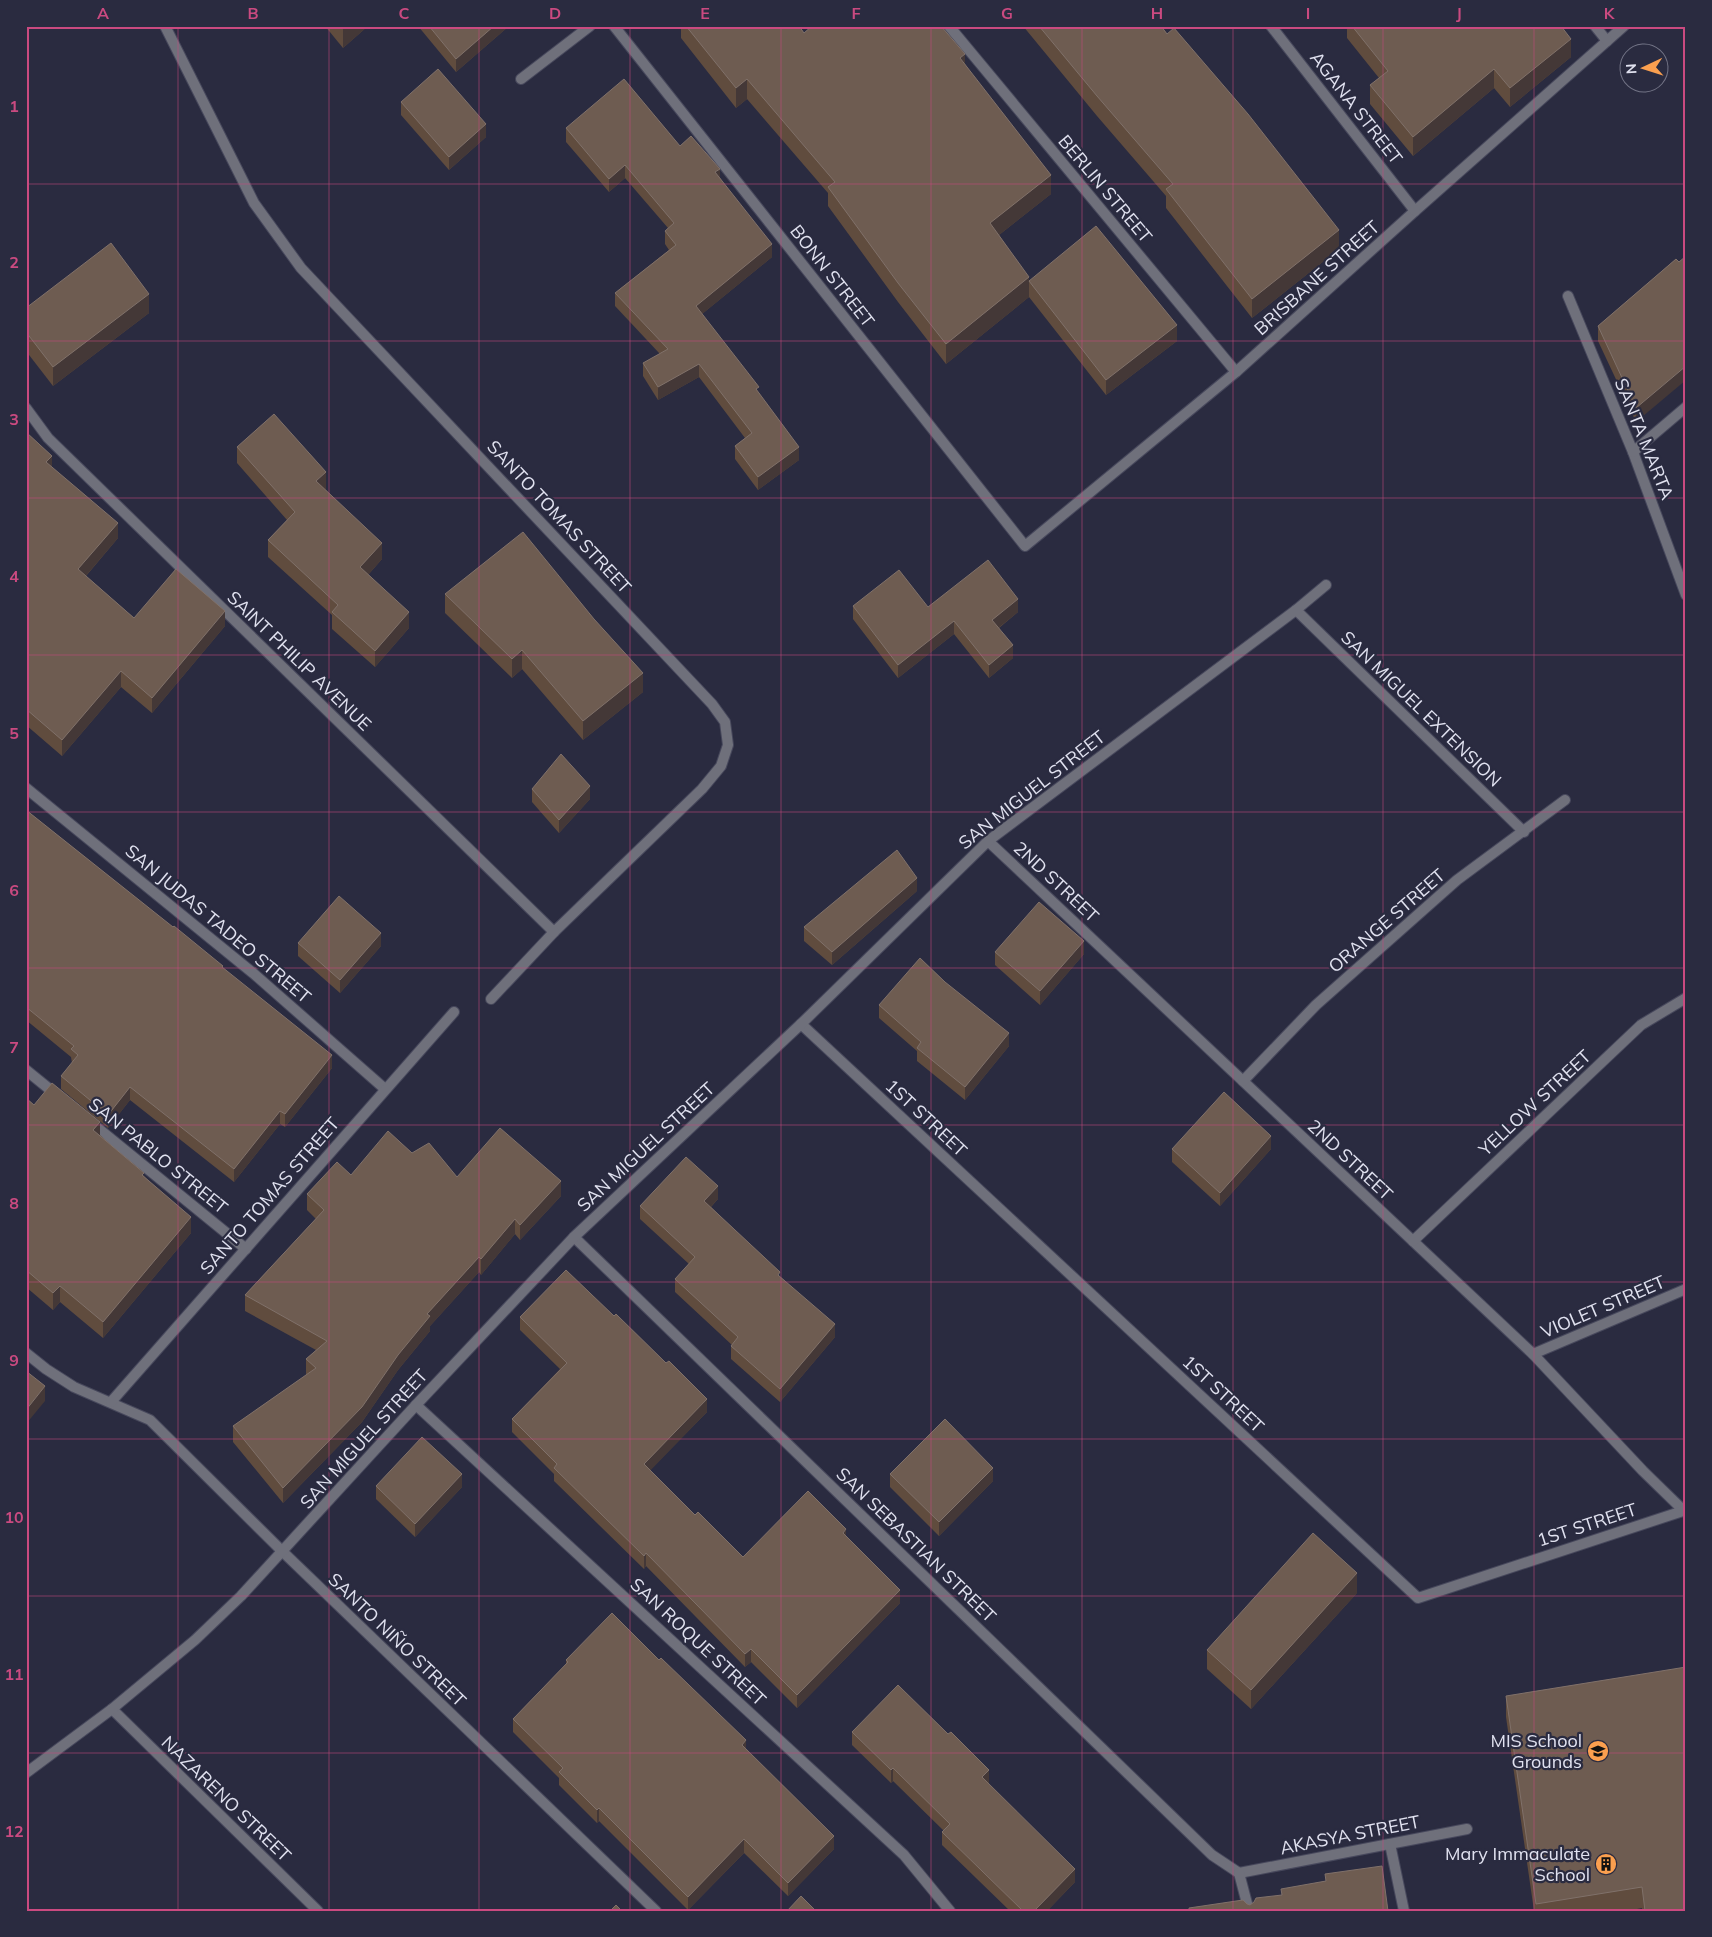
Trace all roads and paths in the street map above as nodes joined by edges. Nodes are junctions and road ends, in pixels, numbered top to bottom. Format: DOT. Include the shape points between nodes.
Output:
graph roads {
  1 [pos="165,26"];
  2 [pos="590,26"];
  3 [pos="614,26"];
  4 [pos="949,26"];
  5 [pos="1271,26"];
  6 [pos="1595,26"];
  7 [pos="1624,26"];
  8 [pos="1607,42"];
  9 [pos="521,79"];
  10 [pos="1415,211"];
  11 [pos="1568,296"];
  12 [pos="1236,372"];
  13 [pos="1686,406"];
  14 [pos="26,408"];
  15 [pos="1633,452"];
  16 [pos="1025,546"];
  17 [pos="1326,585"];
  18 [pos="1686,595"];
  19 [pos="1296,610"];
  20 [pos="26,788"];
  21 [pos="1565,800"];
  22 [pos="1524,832"];
  23 [pos="988,841"];
  24 [pos="554,932"];
  25 [pos="1686,998"];
  26 [pos="491,999"];
  27 [pos="454,1012"];
  28 [pos="800,1024"];
  29 [pos="26,1070"];
  30 [pos="1243,1081"];
  31 [pos="385,1089"];
  32 [pos="64,1101"];
  33 [pos="79,1113"];
  34 [pos="574,1237"];
  35 [pos="1413,1241"];
  36 [pos="246,1249"];
  37 [pos="1686,1289"];
  38 [pos="26,1353"];
  39 [pos="1532,1354"];
  40 [pos="111,1402"];
  41 [pos="416,1405"];
  42 [pos="1684,1510"];
  43 [pos="283,1552"];
  44 [pos="112,1709"];
  45 [pos="26,1773"];
  46 [pos="1467,1829"];
  47 [pos="1390,1844"];
  48 [pos="1239,1873"];
  49 [pos="318,1911"];
  50 [pos="656,1911"];
  51 [pos="950,1911"];
  52 [pos="1249,1911"];
  53 [pos="1404,1911"];
  1 -- 24 [label="street, SANTO TOMAS STREET" via="254,203 301,268 712,704 725,722 728,745 721,766"];
  2 -- 9 [label="street"];
  3 -- 16 [label="street, BONN STREET"];
  4 -- 12 [label="street, BERLIN STREET"];
  5 -- 10 [label="street, AGANA STREET"];
  6 -- 8 [label="street"];
  7 -- 8 [label="street, BRISBANE STREET"];
  8 -- 10 [label="street, BRISBANE STREET"];
  10 -- 12 [label="street, BRISBANE STREET"];
  11 -- 15 [label="street, SANTA MARTA"];
  12 -- 16 [label="street, BRISBANE STREET"];
  13 -- 15 [label="street"];
  14 -- 24 [label="street, SAINT PHILIP AVENUE" via="48,438"];
  15 -- 18 [label="street, SANTA MARTA"];
  17 -- 19 [label="street, SAN MIGUEL STREET"];
  19 -- 22 [label="street, SAN MIGUEL EXTENSION"];
  19 -- 23 [label="street, SAN MIGUEL STREET"];
  20 -- 31 [label="street, SAN JUDAS TADEO STREET" via="253,973"];
  21 -- 22 [label="street, ORANGE STREET"];
  22 -- 30 [label="street, ORANGE STREET" via="1458,880 1316,1005"];
  23 -- 28 [label="street, SAN MIGUEL STREET"];
  23 -- 30 [label="street, 2ND STREET"];
  24 -- 26 [label="street, SANTO TOMAS STREET"];
  25 -- 35 [label="street, YELLOW STREET" via="1641,1025"];
  27 -- 31 [label="street, SANTO TOMAS STREET"];
  28 -- 34 [label="street, SAN MIGUEL STREET"];
  28 -- 42 [label="street, 1ST STREET" via="1418,1598"];
  29 -- 32 [label="street, SAN PABLO STREET"];
  30 -- 35 [label="street, 2ND STREET"];
  31 -- 36 [label="street, SANTO TOMAS STREET"];
  33 -- 36 [label="street, SAN PABLO STREET"];
  34 -- 41 [label="street, SAN MIGUEL STREET"];
  34 -- 48 [label="street, SAN SEBASTIAN STREET" via="1212,1855"];
  35 -- 39 [label="street, 2ND STREET"];
  36 -- 40 [label="street, SANTO TOMAS STREET"];
  37 -- 39 [label="street, VIOLET STREET"];
  38 -- 40 [label="street, SANTO NIÑO STREET" via="46,1370"];
  39 -- 42 [label="street, 2ND STREET"];
  40 -- 43 [label="street, SANTO NIÑO STREET" via="150,1420"];
  41 -- 43 [label="street, SAN MIGUEL STREET"];
  41 -- 51 [label="street, SAN ROQUE STREET" via="904,1855"];
  43 -- 44 [label="street, SAN MIGUEL STREET" via="195,1640"];
  43 -- 50 [label="street, SANTO NIÑO STREET"];
  44 -- 45 [label="street, SAN MIGUEL STREET"];
  44 -- 49 [label="street, NAZARENO STREET"];
  46 -- 47 [label="street, AKASYA STREET"];
  47 -- 48 [label="street, AKASYA STREET"];
  47 -- 53 [label="street"];
  48 -- 52 [label="street"];
}
